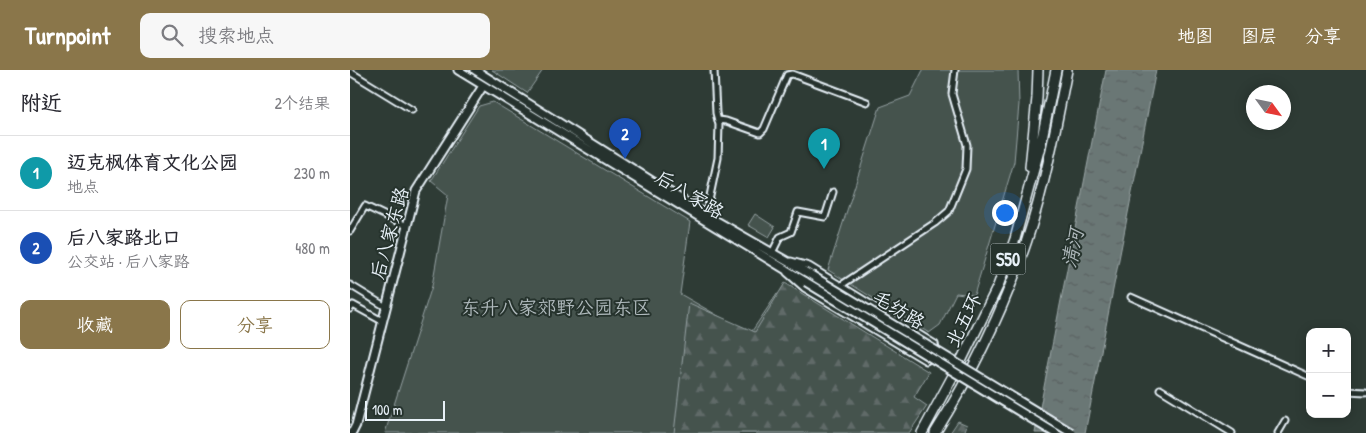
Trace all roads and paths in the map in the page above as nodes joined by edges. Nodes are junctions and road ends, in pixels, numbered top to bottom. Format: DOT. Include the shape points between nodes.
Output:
graph roads {
  1 [pos="458,70"];
  2 [pos="476,70"];
  3 [pos="714,70"];
  4 [pos="955,70"];
  5 [pos="1038,70"];
  6 [pos="1056,70"];
  7 [pos="1067,70"];
  8 [pos="350,72"];
  9 [pos="485,73"];
  10 [pos="483,86"];
  11 [pos="867,102"];
  12 [pos="412,110"];
  13 [pos="718,120"];
  14 [pos="833,192"];
  15 [pos="1027,194"];
  16 [pos="706,215"];
  17 [pos="407,226"];
  18 [pos="350,231"];
  19 [pos="772,253"];
  20 [pos="781,262"];
  21 [pos="811,275"];
  22 [pos="806,282"];
  23 [pos="350,285"];
  24 [pos="840,286"];
  25 [pos="1131,297"];
  26 [pos="351,306"];
  27 [pos="386,307"];
  28 [pos="382,321"];
  29 [pos="1306,376"];
  30 [pos="1160,389"];
  31 [pos="1351,391"];
  32 [pos="1366,392"];
  33 [pos="1020,407"];
  34 [pos="1285,421"];
  35 [pos="352,433"];
  36 [pos="922,433"];
  37 [pos="935,433"];
  38 [pos="1055,433"];
  39 [pos="1061,433"];
  40 [pos="1072,433"];
  41 [pos="1232,433"];
  42 [pos="1278,433"];
  1 -- 10 [label="main road, 后八家路"];
  2 -- 9 [label="main road, 后八家路"];
  3 -- 13 [label="street"];
  4 -- 24 [label="street" via="952,94 967,145 966,169 949,211"];
  5 -- 15 [label="highway"];
  6 -- 15 [label="highway, 北五环 / S50"];
  7 -- 37 [label="highway, 北五环 / S50" via="1052,145 1024,248 966,381"];
  8 -- 12 [label="street"];
  9 -- 16 [label="main road, 后八家路"];
  10 -- 17 [label="main road, 后八家东路" via="416,191"];
  10 -- 20 [label="main road, 后八家路"];
  11 -- 13 [label="street" via="792,74 787,75 760,133"];
  13 -- 16 [label="street" via="718,158"];
  14 -- 19 [label="street" via="825,217 798,212 792,232 780,237"];
  15 -- 36 [label="highway, 北五环 / S50" via="998,286"];
  16 -- 19 [label="main road, 后八家路"];
  17 -- 18 [label="street" via="365,206"];
  17 -- 27 [label="main road, 后八家东路"];
  19 -- 20 [label="main road, 后八家路"];
  20 -- 21 [label="main road, 后八家路"];
  20 -- 22 [label="main road, 后八家路"];
  20 -- 24 [label="street, 后八家路" via="809,266"];
  20 -- 24 [label="street, 后八家路" via="804,288 926,361 937,355 935,344"];
  21 -- 40 [label="main road, 毛纺路, bridge"];
  22 -- 38 [label="main road, 毛纺路, bridge"];
  23 -- 27 [label="street"];
  25 -- 29 [label="street"];
  26 -- 28 [label="street"];
  27 -- 28 [label="main road, 后八家东路"];
  28 -- 35 [label="main road, 后八家东路"];
  30 -- 41 [label="street"];
  31 -- 32 [label="street"];
  33 -- 39 [label="street, bridge"];
  34 -- 42 [label="street"];
}
